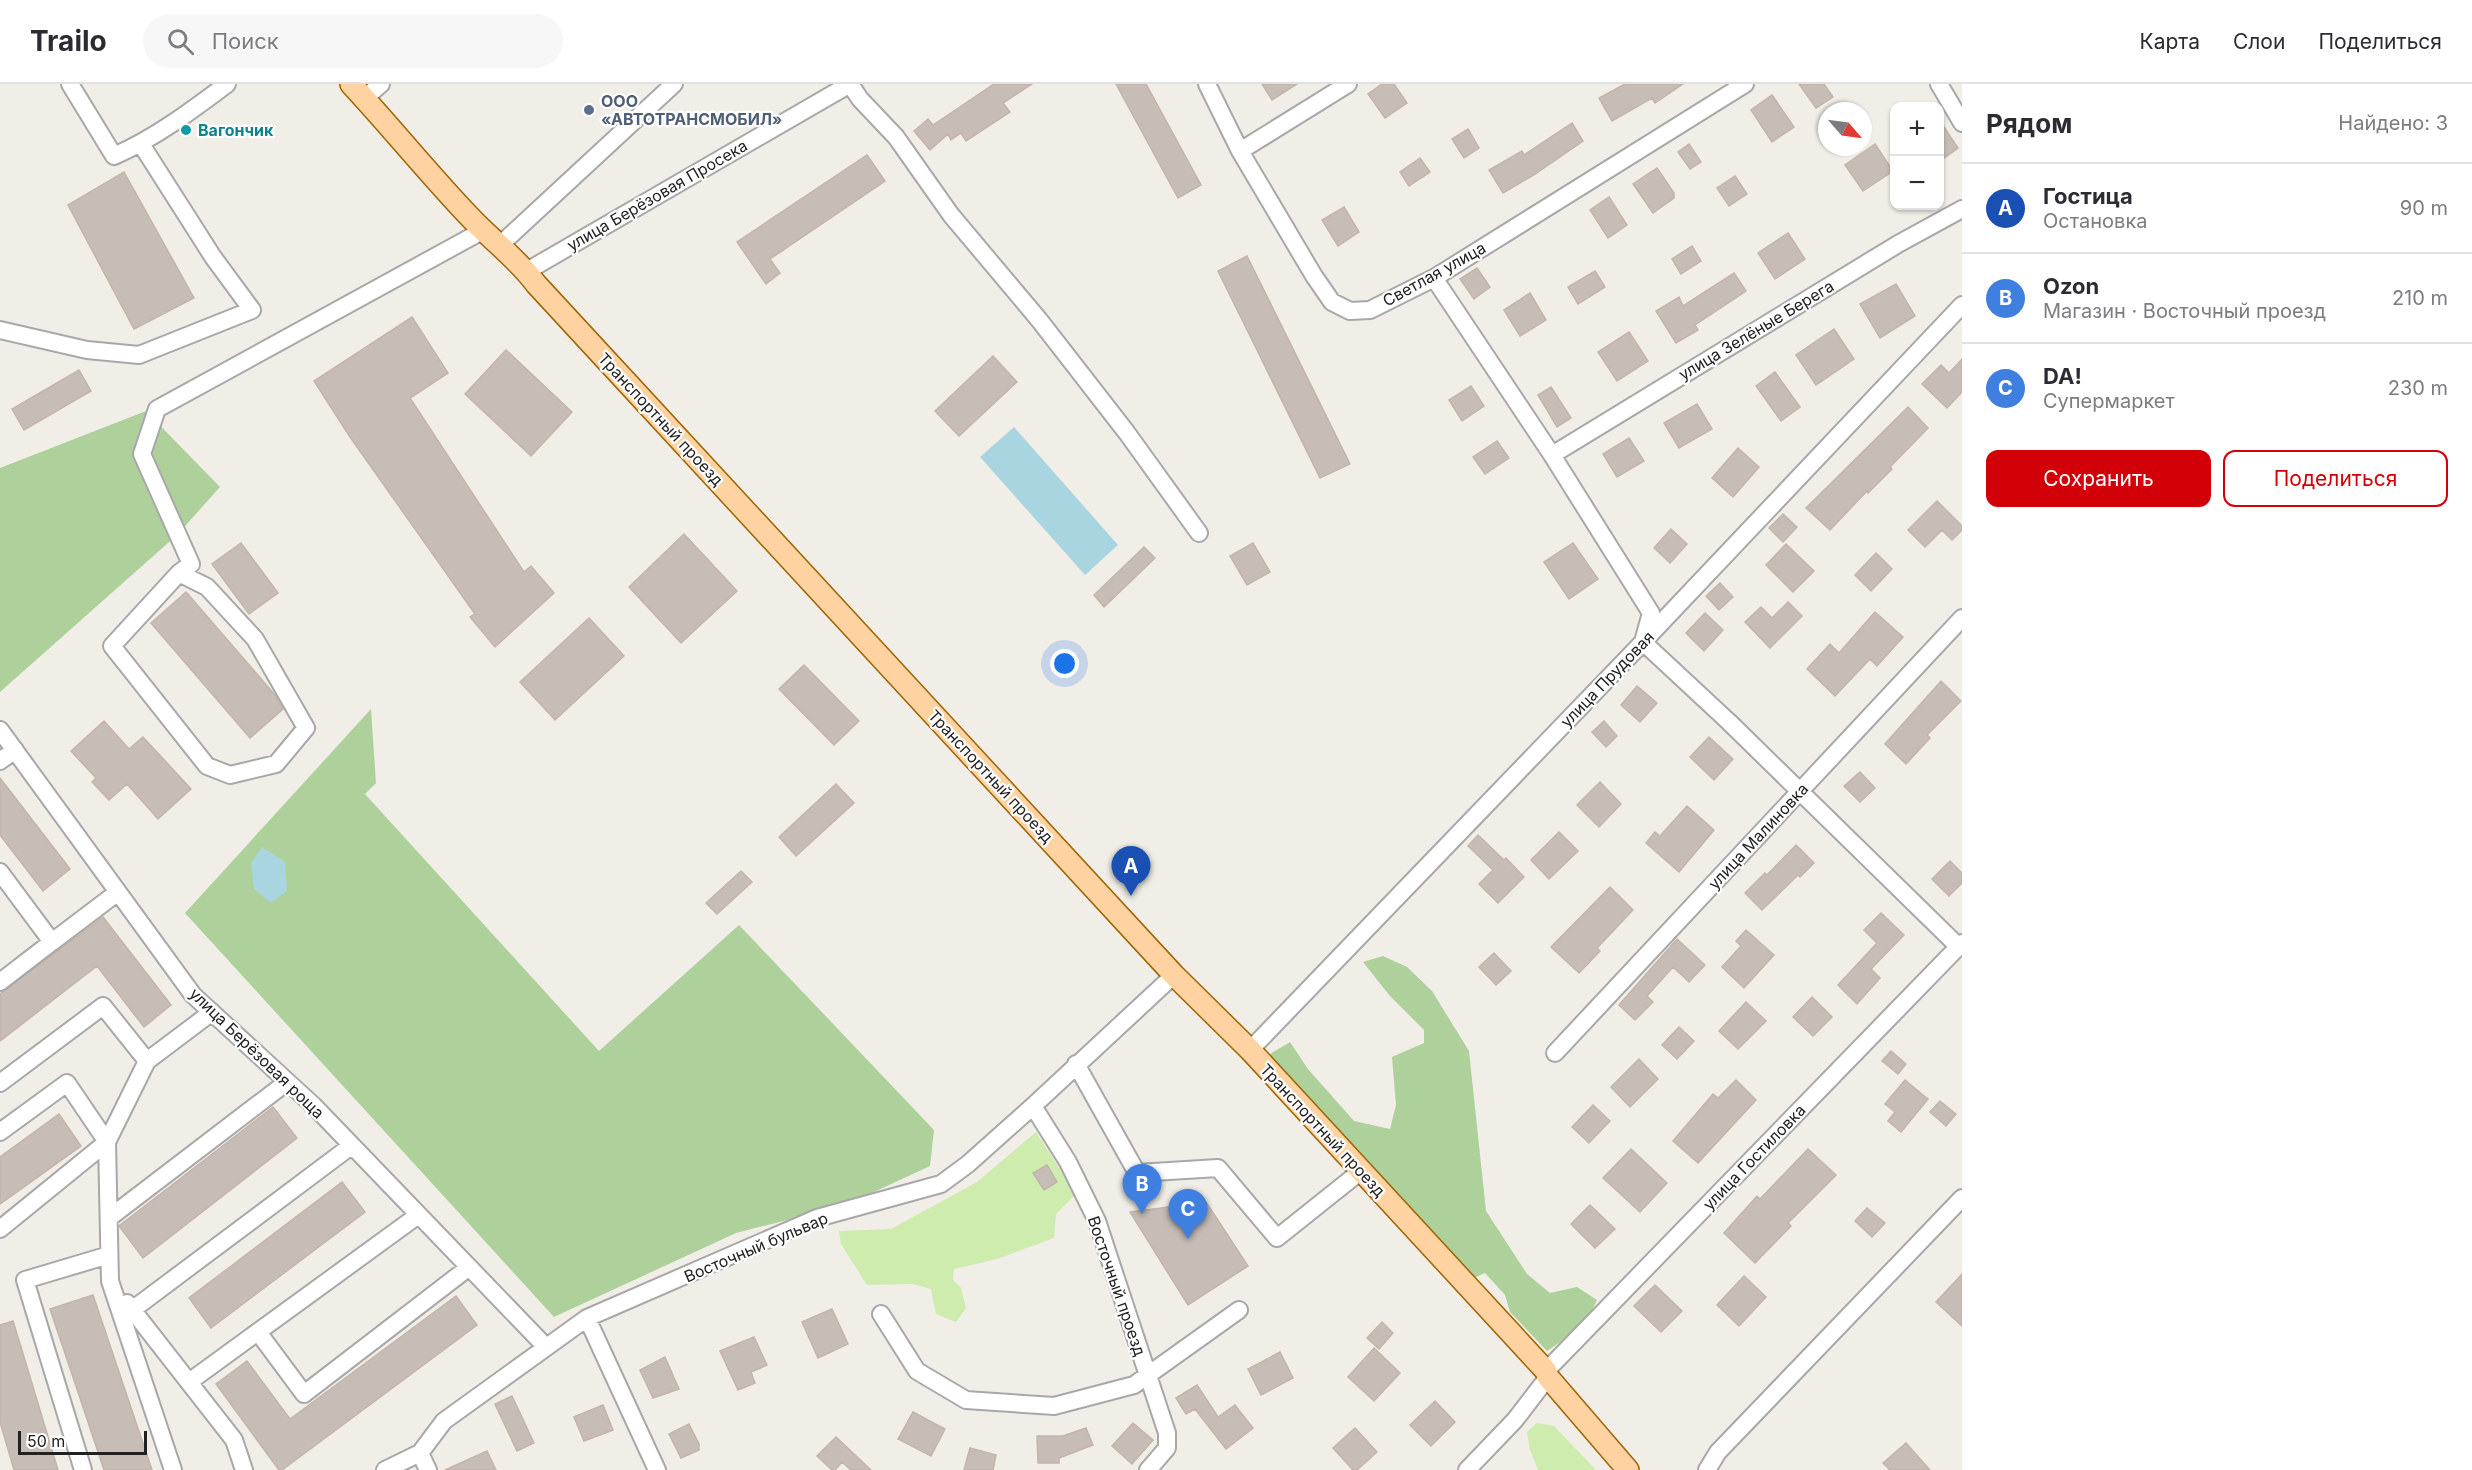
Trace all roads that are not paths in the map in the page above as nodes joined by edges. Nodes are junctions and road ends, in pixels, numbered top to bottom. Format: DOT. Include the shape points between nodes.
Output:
graph roads {
  1 [pos="70,84"];
  2 [pos="227,84"];
  3 [pos="381,84"];
  4 [pos="674,84"];
  5 [pos="850,84"];
  6 [pos="1207,84"];
  7 [pos="1348,84"];
  8 [pos="1745,84"];
  9 [pos="1939,84"];
  10 [pos="358,91"];
  11 [pos="1962,123"];
  12 [pos="141,144"];
  13 [pos="1240,151"];
  14 [pos="1962,208"];
  15 [pos="482,231"];
  16 [pos="500,245"];
  17 [pos="527,271"];
  18 [pos="1434,278"];
  19 [pos="1962,305"];
  20 [pos="0,330"];
  21 [pos="1552,455"];
  22 [pos="1199,533"];
  23 [pos="179,573"];
  24 [pos="1962,618"];
  25 [pos="1643,642"];
  26 [pos="0,730"];
  27 [pos="15,750"];
  28 [pos="0,761"];
  29 [pos="1800,791"];
  30 [pos="0,872"];
  31 [pos="118,892"];
  32 [pos="52,942"];
  33 [pos="1960,945"];
  34 [pos="1174,975"];
  35 [pos="0,982"];
  36 [pos="212,1012"];
  37 [pos="1250,1050"];
  38 [pos="1555,1053"];
  39 [pos="147,1061"];
  40 [pos="1076,1064"];
  41 [pos="287,1082"];
  42 [pos="0,1083"];
  43 [pos="1033,1106"];
  44 [pos="0,1132"];
  45 [pos="107,1142"];
  46 [pos="351,1146"];
  47 [pos="1361,1171"];
  48 [pos="1962,1198"];
  49 [pos="417,1216"];
  50 [pos="109,1218"];
  51 [pos="0,1229"];
  52 [pos="109,1255"];
  53 [pos="468,1268"];
  54 [pos="110,1281"];
  55 [pos="132,1310"];
  56 [pos="1239,1310"];
  57 [pos="881,1314"];
  58 [pos="587,1318"];
  59 [pos="258,1332"];
  60 [pos="546,1347"];
  61 [pos="1148,1374"];
  62 [pos="1547,1374"];
  63 [pos="189,1382"];
  64 [pos="420,1453"];
  65 [pos="83,1470"];
  66 [pos="173,1470"];
  67 [pos="244,1470"];
  68 [pos="385,1470"];
  69 [pos="428,1470"];
  70 [pos="657,1470"];
  71 [pos="1148,1470"];
  72 [pos="1467,1470"];
  73 [pos="1628,1470"];
  74 [pos="1707,1470"];
  1 -- 12 [label="street" via="114,156"];
  2 -- 12 [label="street"];
  3 -- 10 [label="street"];
  4 -- 16 [label="street"];
  5 -- 17 [label="street, улица Берёзовая Просека"];
  5 -- 22 [label="street" via="1120,423"];
  6 -- 13 [label="street, Светлая улица"];
  7 -- 13 [label="street"];
  8 -- 18 [label="street, Светлая улица"];
  9 -- 11 [label="street"];
  10 -- 15 [label="main road, Транспортный проезд"];
  12 -- 20 [label="street" via="252,310 139,355 87,350"];
  13 -- 18 [label="street, Светлая улица" via="1332,302 1350,311 1370,310"];
  14 -- 21 [label="street, улица Зелёные Берега"];
  15 -- 16 [label="main road, Транспортный проезд"];
  15 -- 23 [label="street" via="157,409 142,454 191,564"];
  16 -- 17 [label="main road, Транспортный проезд"];
  17 -- 34 [label="main road, Транспортный проезд"];
  18 -- 21 [label="street"];
  19 -- 25 [label="street, улица Прудовая"];
  21 -- 25 [label="street" via="1651,613"];
  23 -- 23 [label="street" via="112,646 207,766 230,774 276,764 306,728 255,639 207,587"];
  24 -- 29 [label="street, улица Малиновка"];
  25 -- 29 [label="street"];
  25 -- 37 [label="street, улица Прудовая"];
  26 -- 27 [label="street, улица Берёзовая роща"];
  27 -- 28 [label="street"];
  27 -- 31 [label="street, улица Берёзовая роща"];
  29 -- 33 [label="street"];
  29 -- 38 [label="street, улица Малиновка"];
  30 -- 32 [label="street"];
  31 -- 32 [label="street"];
  31 -- 36 [label="street, улица Берёзовая роща" via="194,994"];
  32 -- 35 [label="street"];
  33 -- 62 [label="street, улица Гостиловка"];
  34 -- 37 [label="main road, Транспортный проезд"];
  34 -- 40 [label="street, Восточный бульвар"];
  36 -- 39 [label="street"];
  36 -- 41 [label="street, улица Берёзовая роща"];
  37 -- 47 [label="main road, Транспортный проезд"];
  39 -- 42 [label="street" via="103,1006"];
  39 -- 45 [label="street"];
  40 -- 43 [label="street, Восточный бульвар"];
  40 -- 47 [label="street" via="1137,1173 1218,1168 1277,1238"];
  41 -- 46 [label="street, улица Берёзовая роща"];
  41 -- 50 [label="street"];
  43 -- 58 [label="street, Восточный бульвар" via="941,1184 817,1218"];
  43 -- 61 [label="street, Восточный проезд" via="1068,1162 1097,1221"];
  44 -- 45 [label="street" via="67,1083"];
  45 -- 50 [label="street"];
  45 -- 51 [label="street"];
  46 -- 49 [label="street, улица Берёзовая роща"];
  46 -- 55 [label="street"];
  47 -- 62 [label="main road, Транспортный проезд"];
  48 -- 74 [label="street" via="1718,1452"];
  49 -- 53 [label="street, улица Берёзовая роща"];
  49 -- 59 [label="street"];
  50 -- 52 [label="street"];
  52 -- 54 [label="street"];
  52 -- 65 [label="street" via="25,1280"];
  53 -- 59 [label="street" via="304,1394"];
  53 -- 60 [label="street, улица Берёзовая роща"];
  54 -- 55 [label="street"];
  54 -- 66 [label="street"];
  55 -- 63 [label="street"];
  56 -- 61 [label="street"];
  57 -- 61 [label="street" via="917,1371 966,1400 1054,1406 1134,1385"];
  58 -- 60 [label="street, Восточный бульвар"];
  58 -- 70 [label="street"];
  59 -- 63 [label="street"];
  60 -- 64 [label="street, Восточный бульвар" via="444,1421"];
  61 -- 71 [label="street, Восточный проезд" via="1167,1433 1167,1448"];
  62 -- 72 [label="street, улица Гостиловка" via="1515,1420"];
  62 -- 73 [label="main road, Транспортный проезд"];
  63 -- 67 [label="street" via="234,1440"];
  64 -- 68 [label="street, Восточный бульвар"];
  64 -- 69 [label="street"];
}
